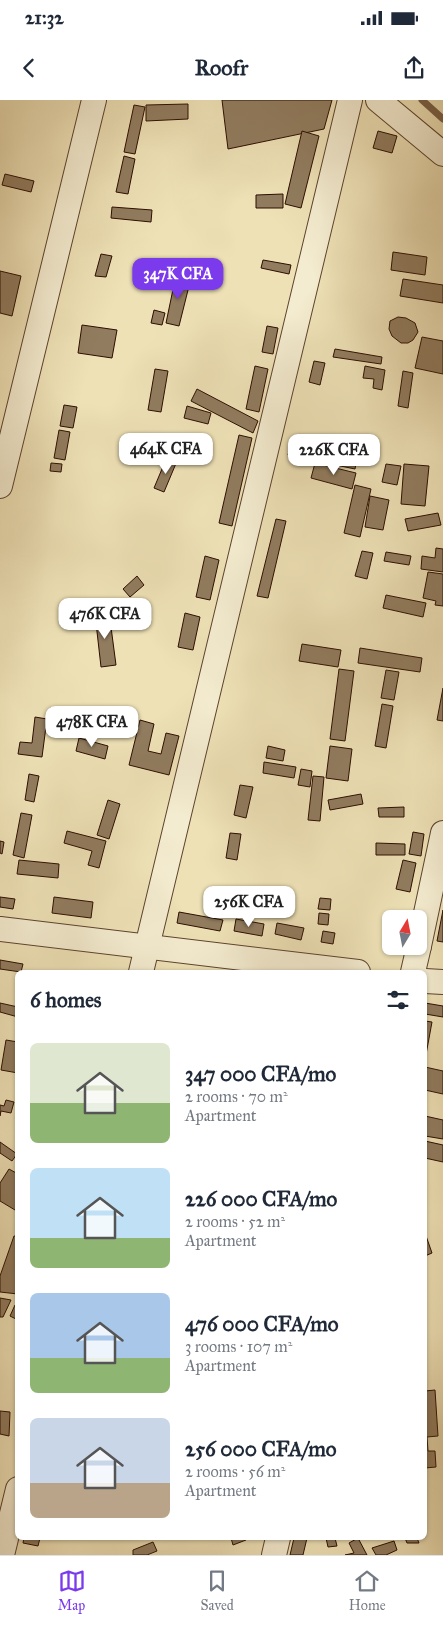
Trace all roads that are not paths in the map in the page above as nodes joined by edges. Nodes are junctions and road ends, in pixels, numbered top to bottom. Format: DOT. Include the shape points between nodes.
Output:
graph roads {
  1 [pos="94,100"];
  2 [pos="350,100"];
  3 [pos="378,100"];
  4 [pos="443,154"];
  5 [pos="0,486"];
  6 [pos="443,833"];
  7 [pos="427,910"];
  8 [pos="0,929"];
  9 [pos="148,946"];
  10 [pos="417,955"];
  11 [pos="142,970"];
  12 [pos="342,970"];
  13 [pos="413,970"];
  14 [pos="427,981"];
  15 [pos="443,982"];
  16 [pos="15,1501"];
  17 [pos="278,1540"];
  18 [pos="2,1555"];
  19 [pos="274,1555"];
  1 -- 5 [label="street"];
  2 -- 9 [label="street"];
  3 -- 4 [label="street"];
  6 -- 7 [label="street"];
  8 -- 9 [label="street"];
  9 -- 11 [label="street"];
  9 -- 12 [label="street"];
  10 -- 13 [label="street"];
  14 -- 15 [label="street"];
  16 -- 18 [label="street"];
  17 -- 19 [label="street"];
}
